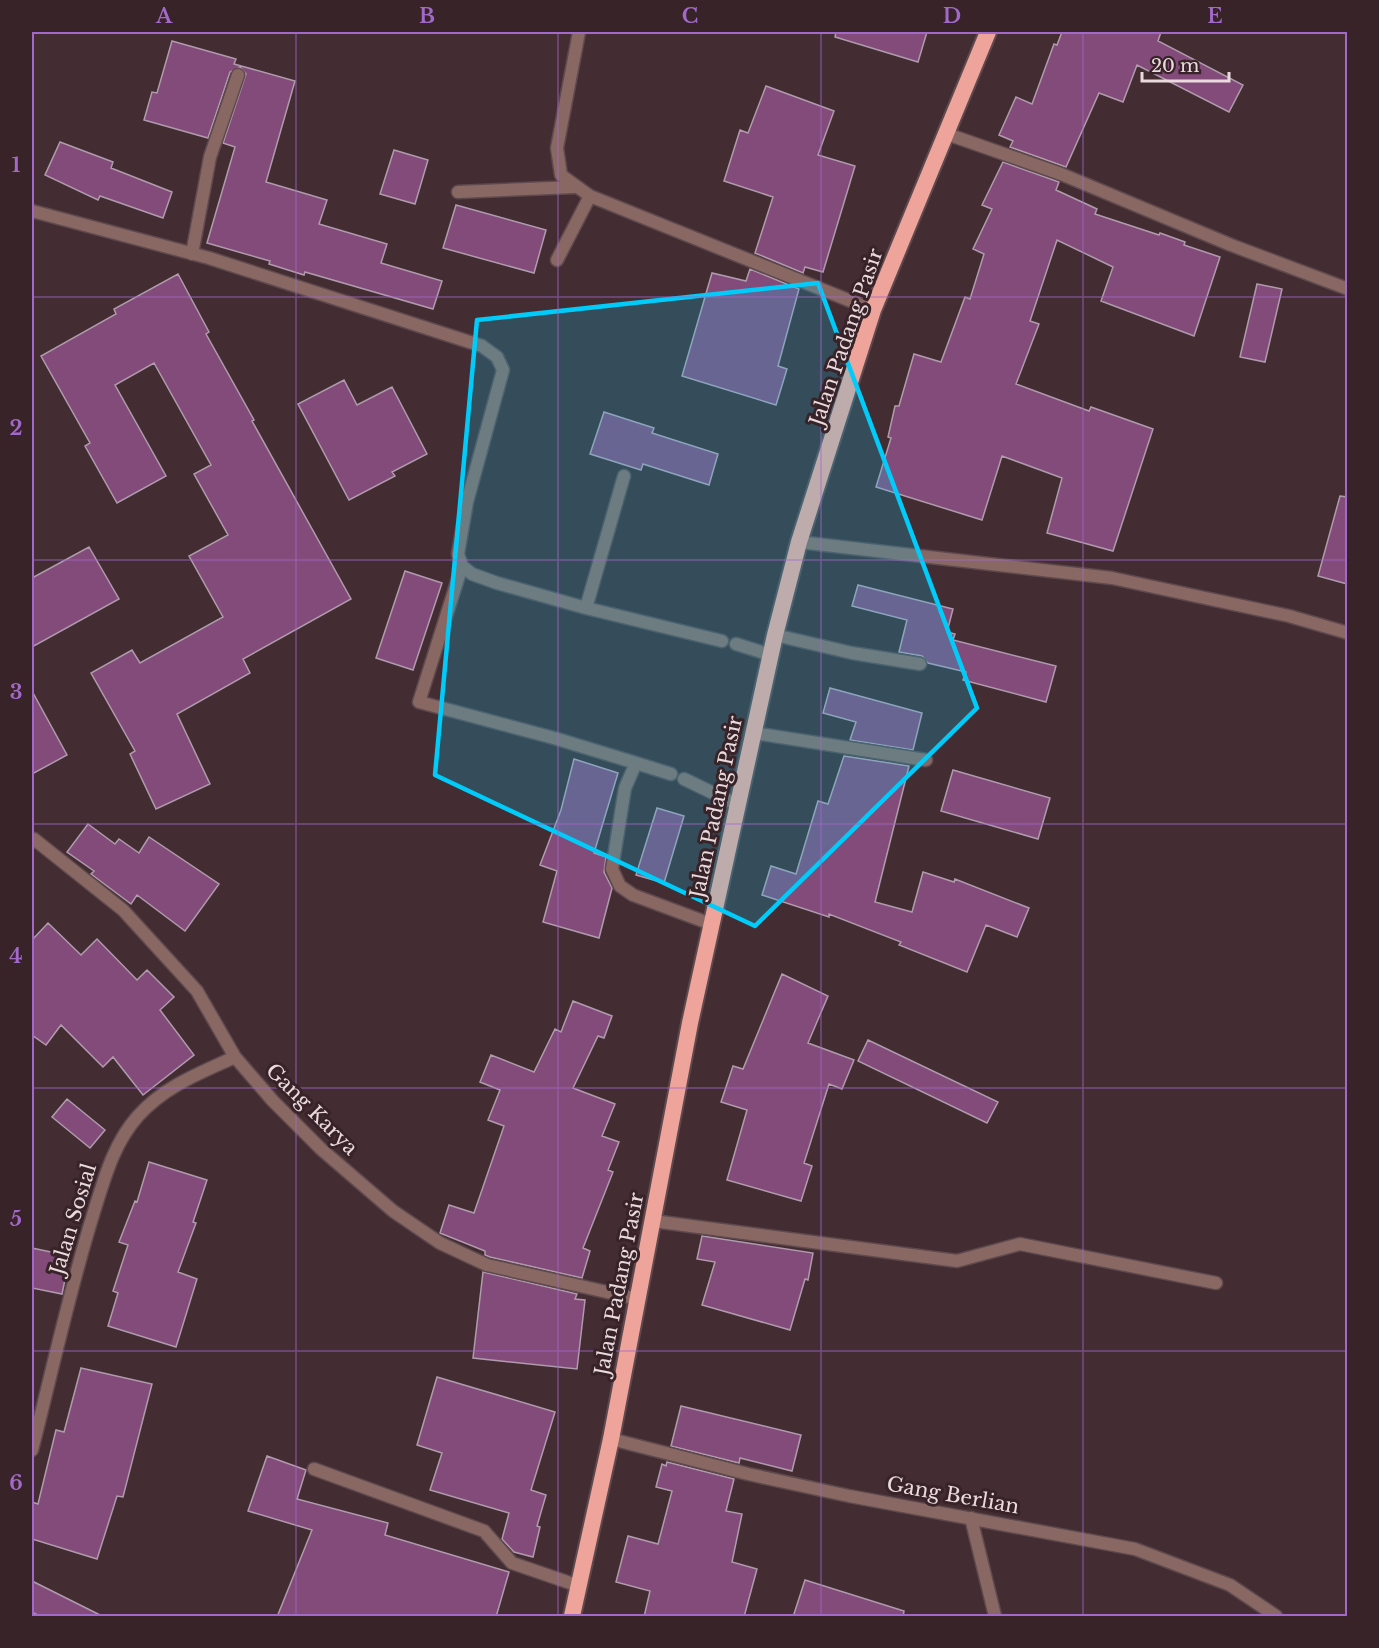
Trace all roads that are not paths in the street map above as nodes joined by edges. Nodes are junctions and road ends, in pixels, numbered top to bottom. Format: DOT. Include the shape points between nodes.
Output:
graph roads {
  1 [pos="579,32"];
  2 [pos="988,32"];
  3 [pos="237,75"];
  4 [pos="947,134"];
  5 [pos="575,187"];
  6 [pos="458,192"];
  7 [pos="590,196"];
  8 [pos="32,211"];
  9 [pos="192,254"];
  10 [pos="557,260"];
  11 [pos="1347,289"];
  12 [pos="873,310"];
  13 [pos="624,476"];
  14 [pos="799,542"];
  15 [pos="462,566"];
  16 [pos="586,608"];
  17 [pos="1347,633"];
  18 [pos="775,635"];
  19 [pos="722,641"];
  20 [pos="736,644"];
  21 [pos="771,656"];
  22 [pos="920,664"];
  23 [pos="754,733"];
  24 [pos="926,760"];
  25 [pos="636,763"];
  26 [pos="671,774"];
  27 [pos="684,779"];
  28 [pos="738,805"];
  29 [pos="32,839"];
  30 [pos="711,924"];
  31 [pos="235,1058"];
  32 [pos="653,1221"];
  33 [pos="1216,1283"];
  34 [pos="638,1299"];
  35 [pos="611,1439"];
  36 [pos="32,1450"];
  37 [pos="314,1469"];
  38 [pos="971,1518"];
  39 [pos="579,1586"];
  40 [pos="572,1617"];
  41 [pos="995,1617"];
  42 [pos="1276,1617"];
  1 -- 5 [label="street" via="556,157 561,175"];
  2 -- 4 [label="highway, Jalan Padang Pasir"];
  3 -- 9 [label="street" via="210,157"];
  4 -- 11 [label="street" via="1061,174"];
  4 -- 12 [label="highway, Jalan Padang Pasir"];
  5 -- 6 [label="street"];
  5 -- 7 [label="street"];
  7 -- 10 [label="street"];
  7 -- 12 [label="street"];
  8 -- 9 [label="street"];
  9 -- 15 [label="street" via="482,346 497,357 503,370 467,502 458,554"];
  12 -- 14 [label="highway, Jalan Padang Pasir"];
  13 -- 16 [label="street"];
  14 -- 17 [label="street" via="1112,578 1289,616"];
  14 -- 18 [label="highway, Jalan Padang Pasir"];
  15 -- 16 [label="street" via="497,583"];
  15 -- 25 [label="street" via="419,702"];
  16 -- 19 [label="street"];
  18 -- 21 [label="highway, Jalan Padang Pasir"];
  18 -- 22 [label="street"];
  20 -- 21 [label="street"];
  21 -- 23 [label="highway, Jalan Padang Pasir"];
  23 -- 24 [label="street"];
  23 -- 28 [label="highway, Jalan Padang Pasir"];
  25 -- 26 [label="street"];
  25 -- 30 [label="street" via="626,788 612,869 620,886 633,895"];
  27 -- 28 [label="street"];
  28 -- 30 [label="highway, Jalan Padang Pasir"];
  29 -- 31 [label="street, Gang Karya" via="114,901 177,968 211,1013"];
  30 -- 32 [label="highway, Jalan Padang Pasir"];
  31 -- 34 [label="street, Gang Karya" via="321,1149 421,1231 487,1265"];
  31 -- 36 [label="street, Jalan Sosial" via="181,1081 160,1096 138,1116 112,1157 77,1266"];
  32 -- 33 [label="street" via="957,1262 1020,1244"];
  32 -- 34 [label="highway, Jalan Padang Pasir"];
  34 -- 35 [label="highway, Jalan Padang Pasir"];
  35 -- 38 [label="street, Gang Berlian" via="748,1474"];
  35 -- 39 [label="highway, Jalan Padang Pasir"];
  37 -- 39 [label="street" via="484,1531 512,1563"];
  38 -- 41 [label="street"];
  38 -- 42 [label="street, Gang Berlian" via="1135,1549 1230,1585"];
  39 -- 40 [label="highway, Jalan Padang Pasir"];
}
